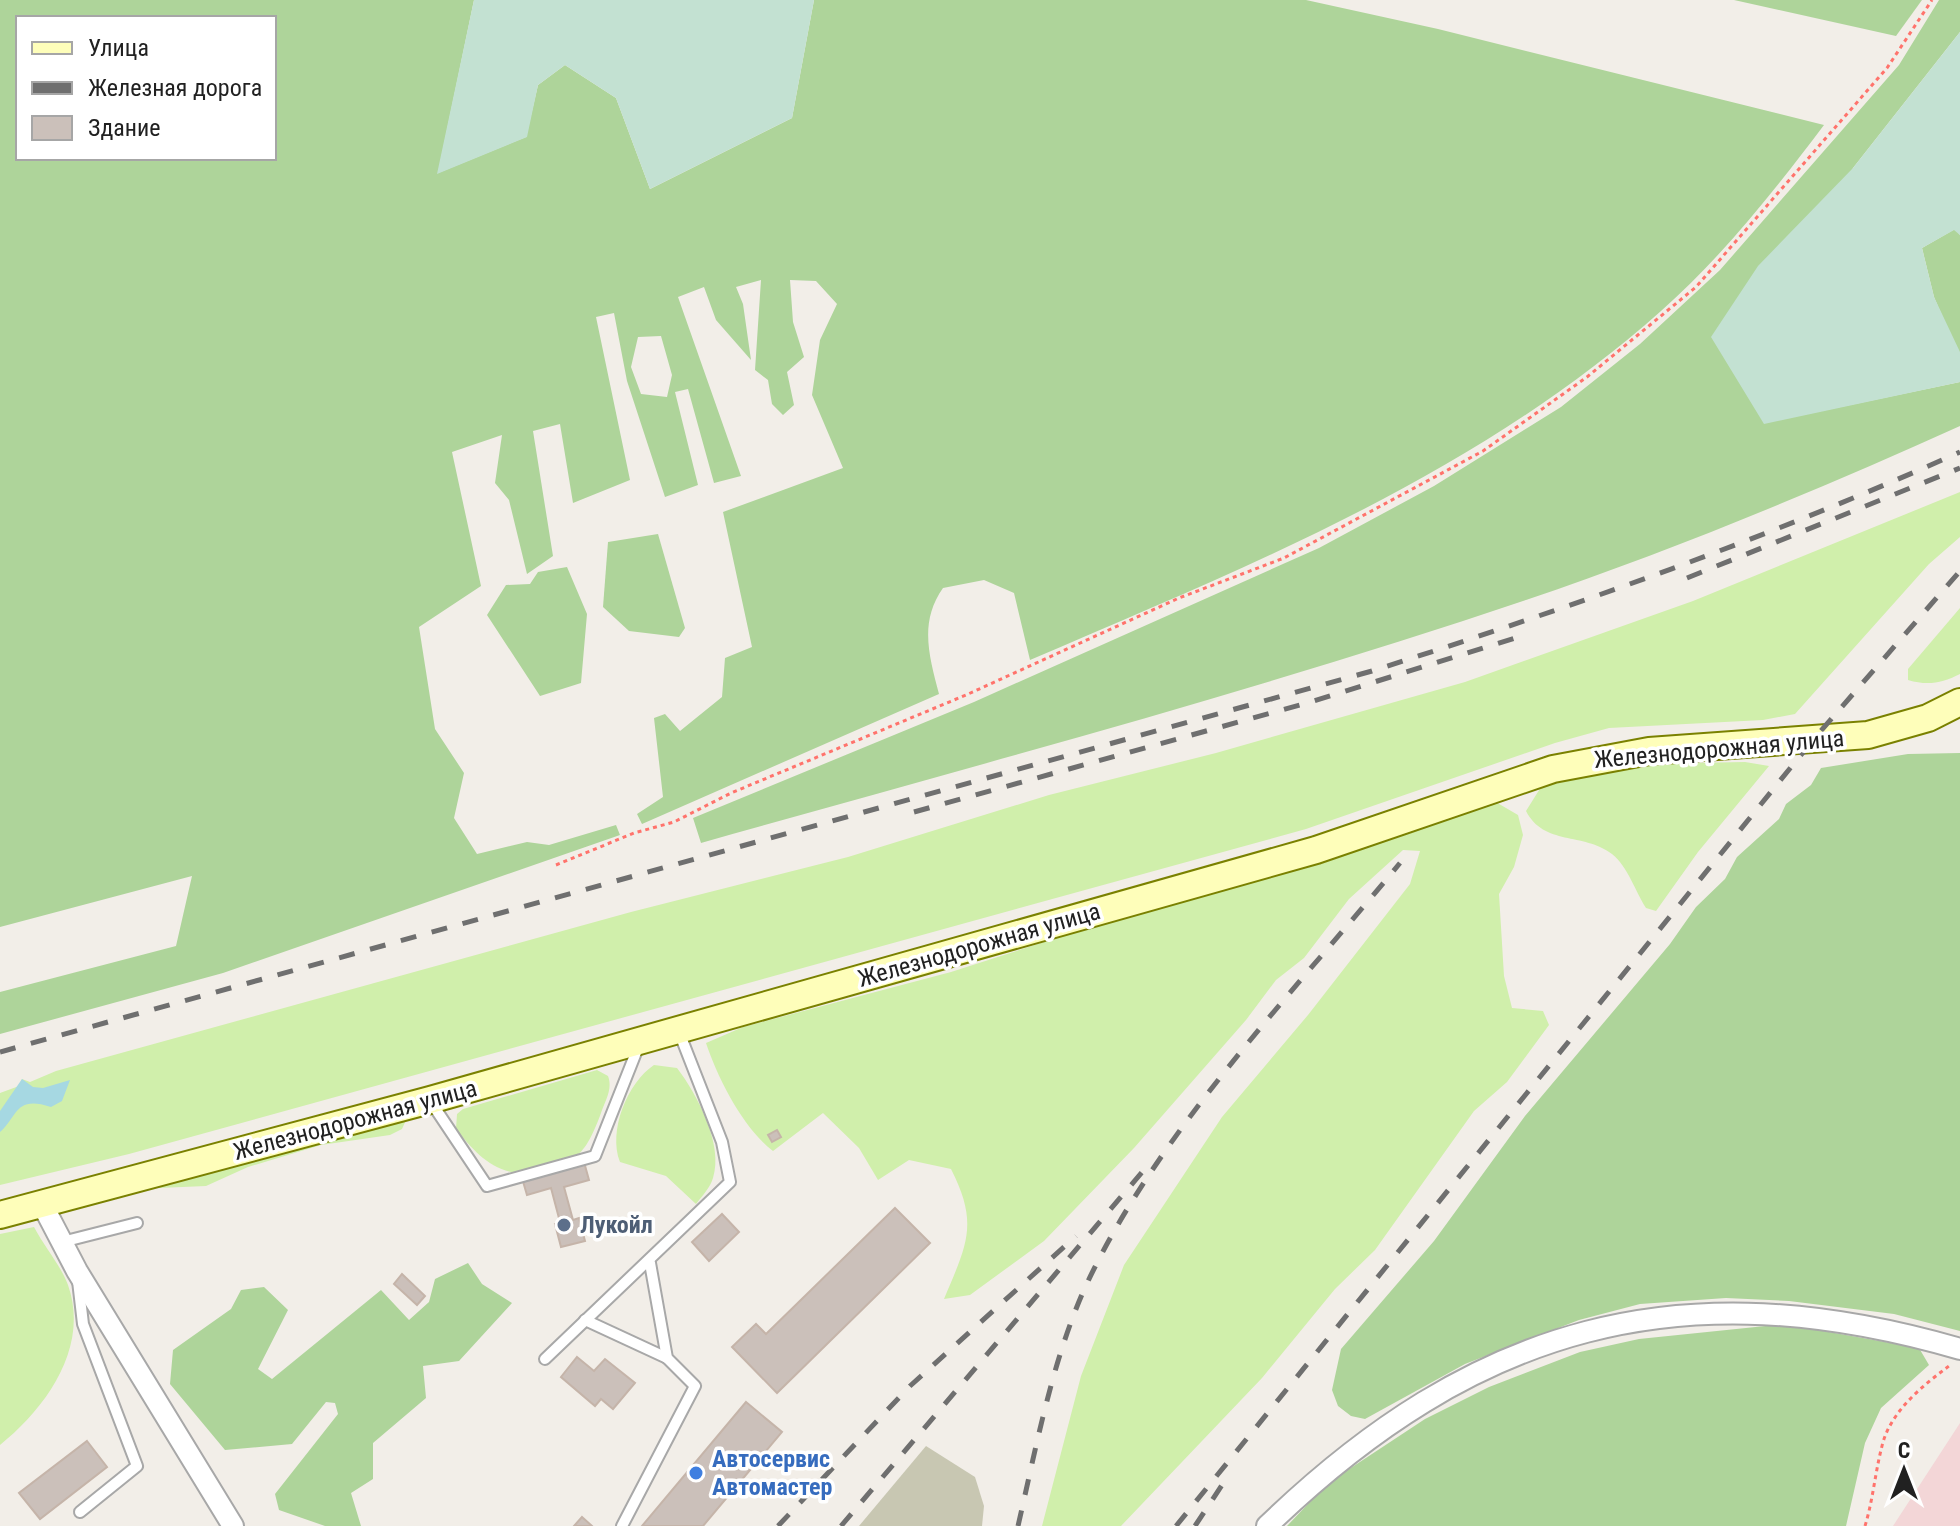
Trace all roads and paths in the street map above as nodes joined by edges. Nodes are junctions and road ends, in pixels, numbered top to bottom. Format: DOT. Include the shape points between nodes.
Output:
graph roads {
  1 [pos="1932,0"];
  2 [pos="1960,702"];
  3 [pos="556,865"];
  4 [pos="678,1030"];
  5 [pos="642,1040"];
  6 [pos="430,1100"];
  7 [pos="42,1204"];
  8 [pos="0,1215"];
  9 [pos="137,1223"];
  10 [pos="62,1242"];
  11 [pos="650,1263"];
  12 [pos="77,1271"];
  13 [pos="585,1320"];
  14 [pos="1959,1355"];
  15 [pos="667,1358"];
  16 [pos="545,1359"];
  17 [pos="80,1512"];
  18 [pos="233,1526"];
  19 [pos="622,1526"];
  20 [pos="1267,1526"];
  21 [pos="1865,1526"];
  1 -- 3 [label="path" via="1887,68 1696,287 1587,377 1483,451 1284,558 1179,598 674,822"];
  2 -- 4 [label="main road, Железнодорожная улица" via="1928,718 1868,735 1649,751 1553,769 1316,850"];
  4 -- 5 [label="main road, Железнодорожная улица"];
  4 -- 11 [label="lane" via="722,1142 730,1182"];
  5 -- 6 [label="main road, Железнодорожная улица"];
  5 -- 6 [label="lane" via="595,1156 487,1186"];
  6 -- 7 [label="main road, Железнодорожная улица"];
  7 -- 8 [label="main road, Железнодорожная улица"];
  7 -- 10 [label="street"];
  9 -- 10 [label="lane"];
  10 -- 12 [label="street"];
  11 -- 13 [label="lane"];
  11 -- 15 [label="lane"];
  12 -- 17 [label="lane" via="83,1324 137,1466"];
  12 -- 18 [label="street"];
  13 -- 15 [label="lane"];
  13 -- 16 [label="lane"];
  14 -- 20 [label="street" via="1873,1327 1769,1314 1673,1316 1589,1331 1512,1356 1438,1391 1364,1442"];
  14 -- 21 [label="path" via="1912,1396 1892,1424 1882,1444"];
  15 -- 19 [label="lane" via="695,1386"];
}
